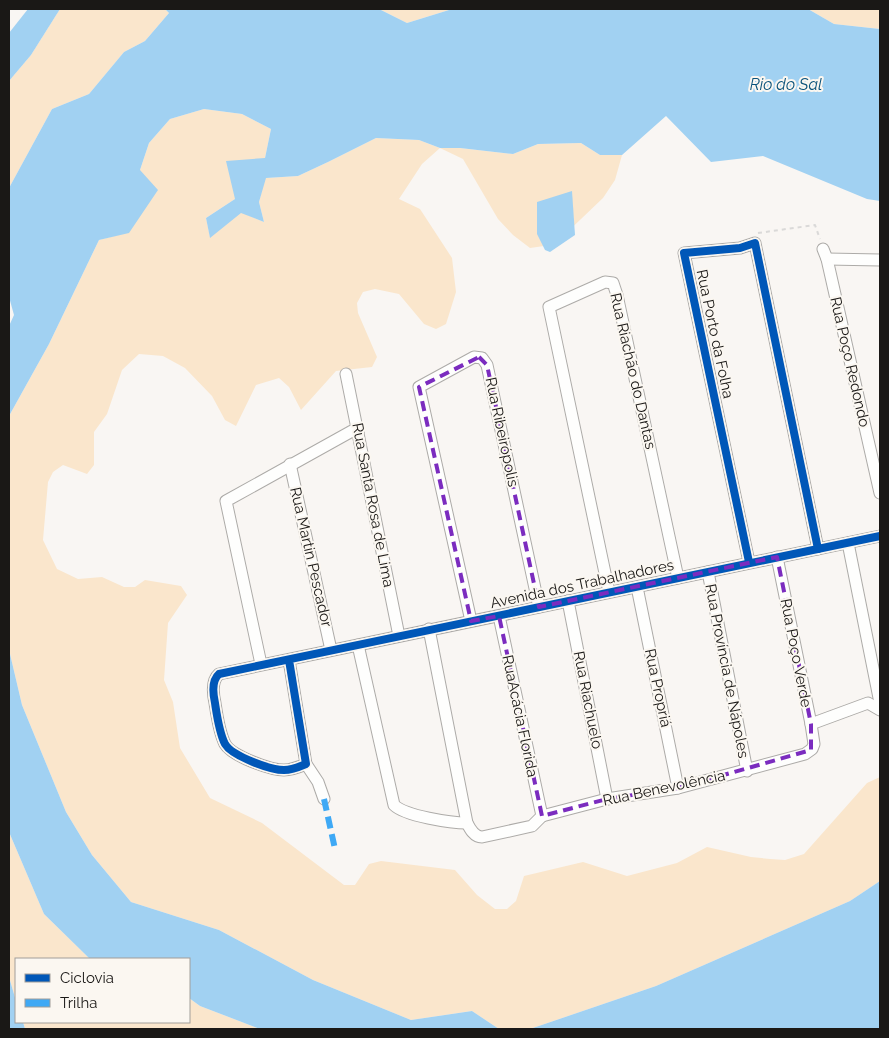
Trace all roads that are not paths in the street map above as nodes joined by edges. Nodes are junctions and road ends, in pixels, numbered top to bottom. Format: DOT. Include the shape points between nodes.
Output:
graph roads {
  1 [pos="880,260"];
  2 [pos="346,374"];
  3 [pos="358,432"];
  4 [pos="290,464"];
  5 [pos="880,493"];
  6 [pos="880,536"];
  7 [pos="848,543"];
  8 [pos="818,549"];
  9 [pos="777,557"];
  10 [pos="749,562"];
  11 [pos="708,572"];
  12 [pos="678,578"];
  13 [pos="637,587"];
  14 [pos="609,592"];
  15 [pos="568,601"];
  16 [pos="539,607"];
  17 [pos="499,616"];
  18 [pos="471,621"];
  19 [pos="429,629"];
  20 [pos="399,636"];
  21 [pos="358,645"];
  22 [pos="331,650"];
  23 [pos="289,660"];
  24 [pos="261,664"];
  25 [pos="880,703"];
  26 [pos="880,710"];
  27 [pos="811,724"];
  28 [pos="812,749"];
  29 [pos="306,764"];
  30 [pos="747,771"];
  31 [pos="678,788"];
  32 [pos="324,799"];
  33 [pos="608,799"];
  34 [pos="542,816"];
  35 [pos="467,823"];
  1 -- 5 [label="street, Rua Poço Redondo" via="825,254"];
  2 -- 3 [label="street, Rua Santa Rosa de Lima"];
  3 -- 4 [label="street" via="352,431"];
  3 -- 20 [label="street, Rua Santa Rosa de Lima"];
  4 -- 22 [label="street, Rua Martin Pescador"];
  4 -- 24 [label="street" via="226,501"];
  6 -- 7 [label="street, Avenida dos Trabalhadores"];
  7 -- 8 [label="street, Avenida dos Trabalhadores"];
  7 -- 25 [label="street"];
  8 -- 9 [label="street, Avenida dos Trabalhadores"];
  8 -- 10 [label="street, Rua Porto da Folha" via="754,243 740,248 684,253"];
  9 -- 10 [label="street, Avenida dos Trabalhadores"];
  9 -- 27 [label="street, Rua Poço Verde"];
  10 -- 11 [label="street, Avenida dos Trabalhadores"];
  11 -- 12 [label="street, Avenida dos Trabalhadores"];
  11 -- 30 [label="street, Rua Província de Nápoles"];
  12 -- 13 [label="street, Avenida dos Trabalhadores"];
  12 -- 14 [label="street, Rua Riachão do Dantas" via="617,295 612,283 605,282 549,307"];
  13 -- 14 [label="street, Avenida dos Trabalhadores"];
  13 -- 31 [label="street, Rua Propriá"];
  14 -- 15 [label="street, Avenida dos Trabalhadores"];
  15 -- 16 [label="street, Avenida dos Trabalhadores"];
  15 -- 33 [label="street, Rua Riachuelo"];
  16 -- 17 [label="street, Avenida dos Trabalhadores"];
  16 -- 18 [label="street, Rua Ribeirópolis" via="487,365 482,358 474,357 419,387"];
  17 -- 18 [label="street, Avenida dos Trabalhadores"];
  17 -- 34 [label="street, RuaAcácia Florida"];
  18 -- 19 [label="street, Avenida dos Trabalhadores"];
  19 -- 20 [label="street, Avenida dos Trabalhadores"];
  19 -- 35 [label="street"];
  20 -- 21 [label="street, Avenida dos Trabalhadores"];
  21 -- 22 [label="street, Avenida dos Trabalhadores"];
  21 -- 35 [label="street" via="392,800 398,808 441,821"];
  22 -- 23 [label="street, Avenida dos Trabalhadores"];
  23 -- 24 [label="street, Avenida dos Trabalhadores"];
  23 -- 29 [label="street"];
  24 -- 29 [label="street, Avenida dos Trabalhadores" via="223,672 215,678 214,700 225,743 238,754 266,766 284,770"];
  26 -- 27 [label="street" via="868,703"];
  27 -- 28 [label="street, Rua Poço Verde"];
  28 -- 30 [label="street, Rua Benevolência"];
  29 -- 32 [label="street"];
  30 -- 31 [label="street, Rua Benevolência"];
  31 -- 33 [label="street, Rua Benevolência"];
  33 -- 34 [label="street, Rua Benevolência"];
  34 -- 35 [label="street, Rua Benevolência" via="532,826 481,837 474,834"];
}
